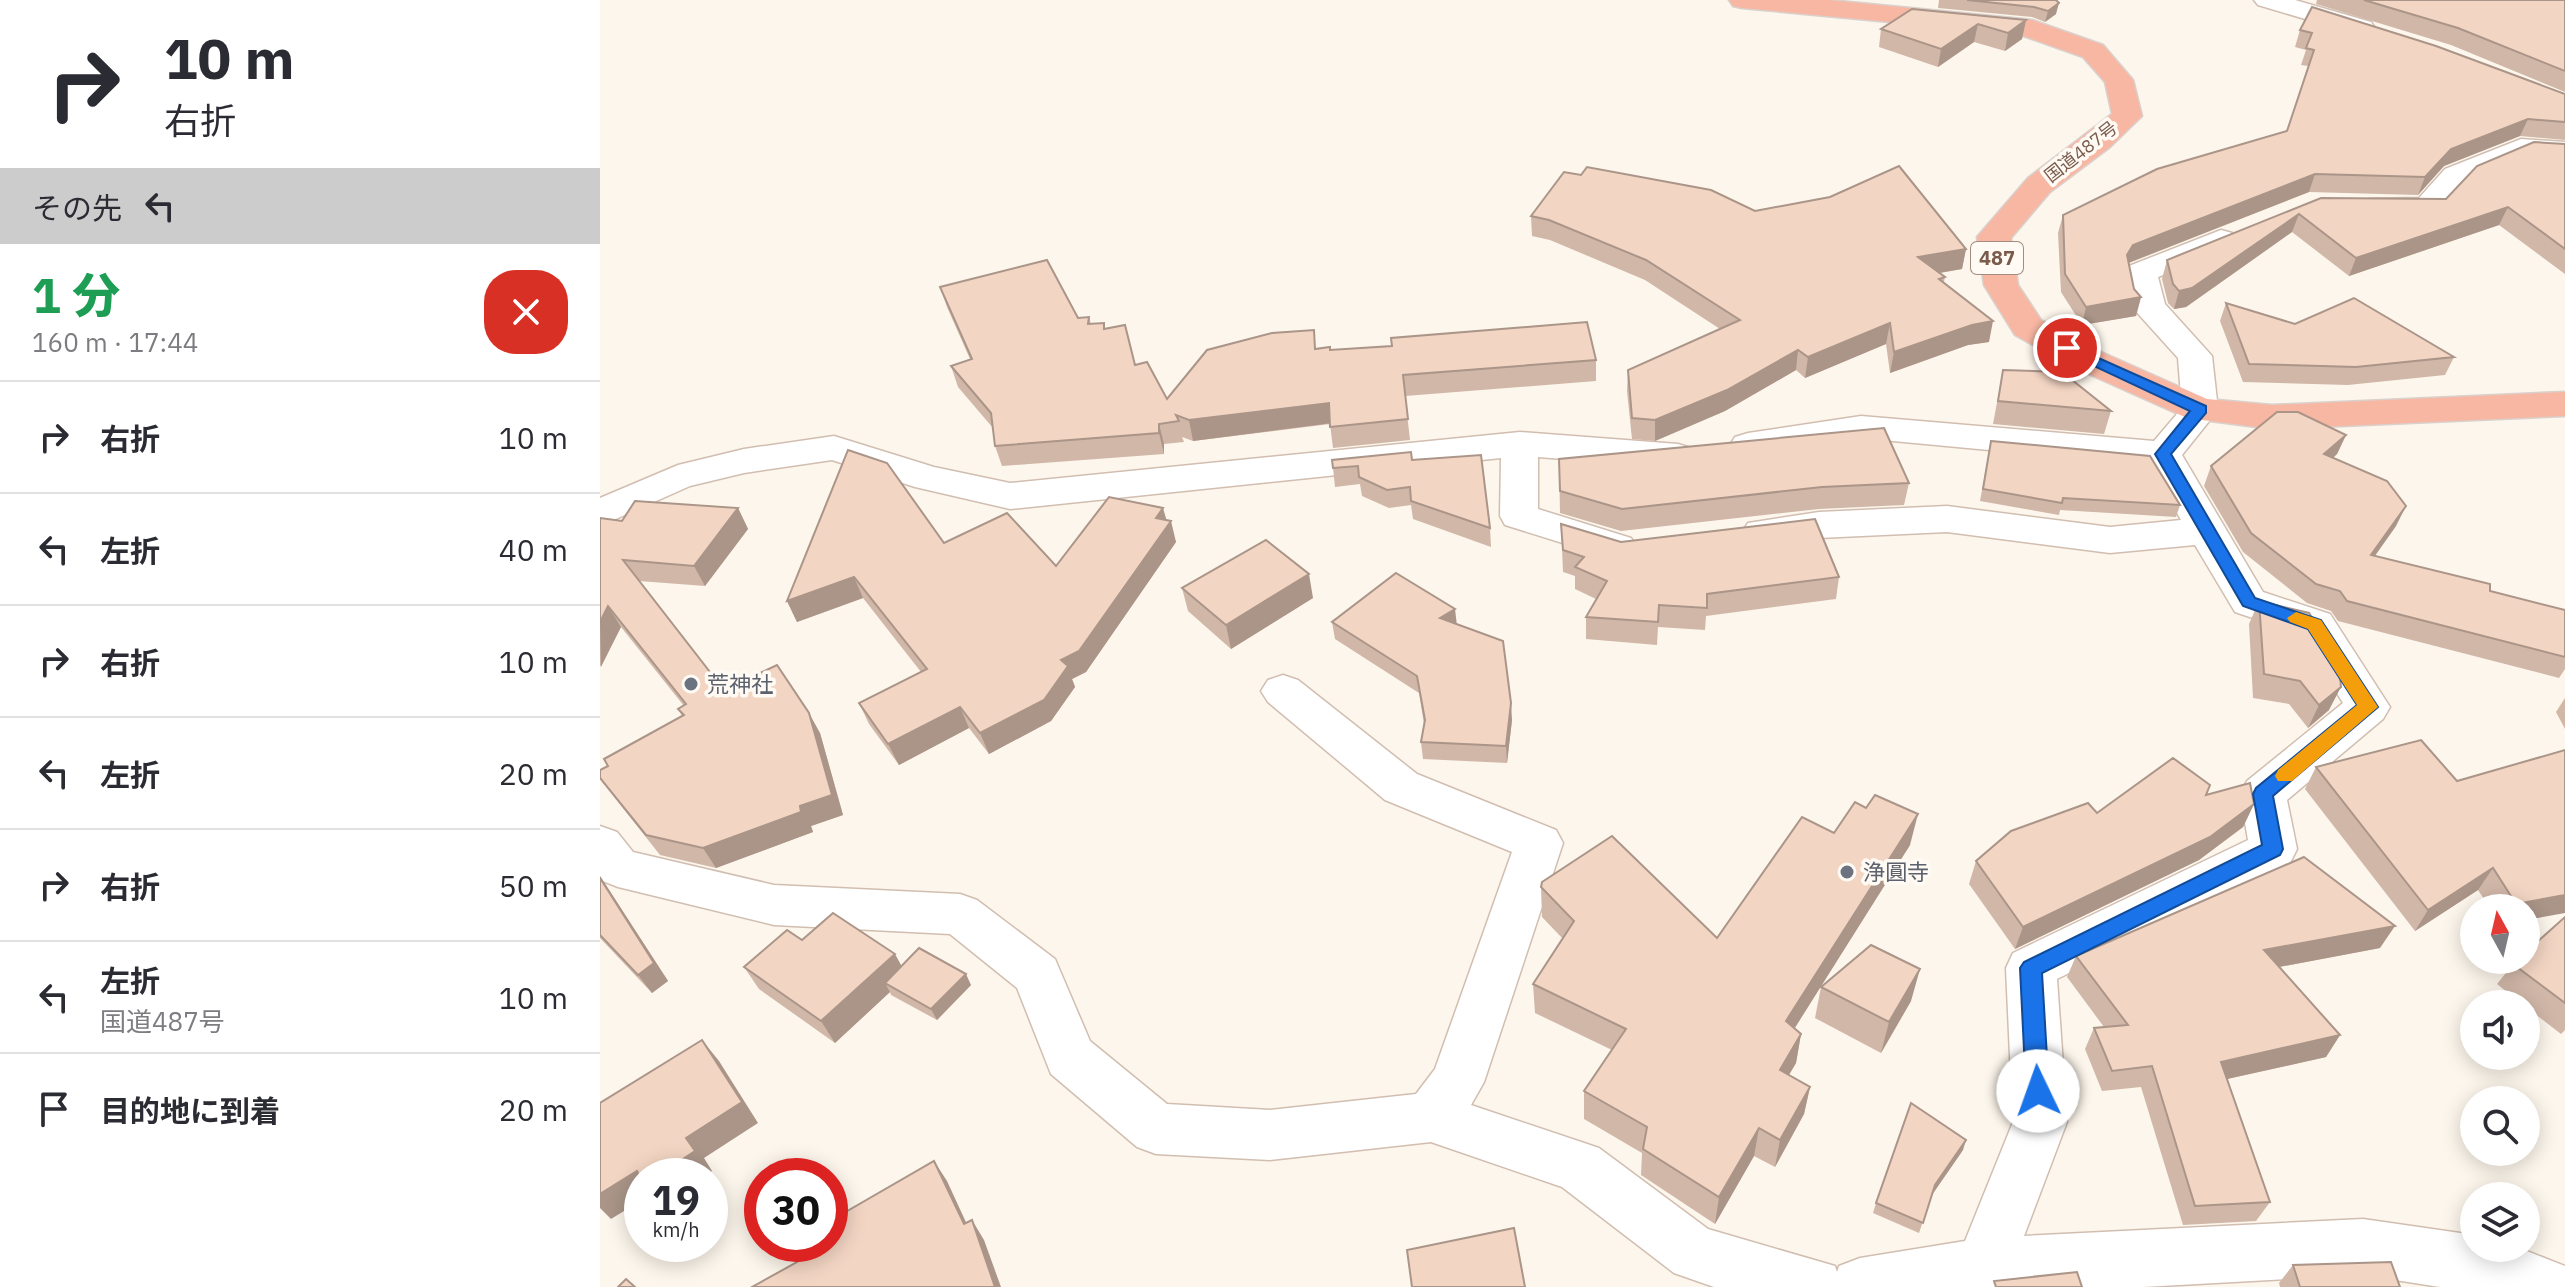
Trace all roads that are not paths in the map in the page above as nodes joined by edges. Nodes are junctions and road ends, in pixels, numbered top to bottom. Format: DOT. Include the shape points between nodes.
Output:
graph roads {
  1 [pos="1742,0"];
  2 [pos="2267,0"];
  3 [pos="2385,35"];
  4 [pos="2565,151"];
  5 [pos="2354,205"];
  6 [pos="2254,227"];
  7 [pos="2565,404"];
  8 [pos="2200,410"];
  9 [pos="1520,444"];
  10 [pos="2163,454"];
  11 [pos="600,513"];
  12 [pos="2206,531"];
  13 [pos="1727,536"];
  14 [pos="1651,545"];
  15 [pos="1283,691"];
  16 [pos="600,845"];
  17 [pos="1431,1117"];
  18 [pos="1975,1277"];
  19 [pos="1814,1287"];
  20 [pos="1860,1287"];
  21 [pos="2545,1287"];
  1 -- 8 [label="highway, 国道487号 / 487" via="2022,26 2093,51 2119,80 2127,116 2039,185 1994,237 2001,285 2028,327"];
  2 -- 3 [label="street"];
  4 -- 5 [label="street" via="2521,148 2456,175 2427,207"];
  6 -- 8 [label="street" via="2141,273 2149,307 2195,356"];
  7 -- 8 [label="highway, 国道487号 / 487" via="2272,417"];
  8 -- 10 [label="street"];
  9 -- 10 [label="street" via="1670,457 1861,427"];
  9 -- 11 [label="street" via="1010,496 928,478 834,448 678,477"];
  9 -- 14 [label="street" via="1519,516 1620,548"];
  10 -- 12 [label="street"];
  12 -- 13 [label="street" via="2110,540 1947,519"];
  12 -- 18 [label="street" via="2249,602 2315,624 2368,707 2263,794 2273,849 2031,968 2040,1122"];
  15 -- 17 [label="street" via="1401,787 1539,843 1457,1082"];
  16 -- 17 [label="street" via="618,868 774,905 960,914 1037,974 1070,1057 1156,1129 1270,1135"];
  17 -- 19 [label="street" via="1579,1167 1694,1253"];
  18 -- 20 [label="street"];
  18 -- 21 [label="street" via="2363,1247 2490,1266"];
}
